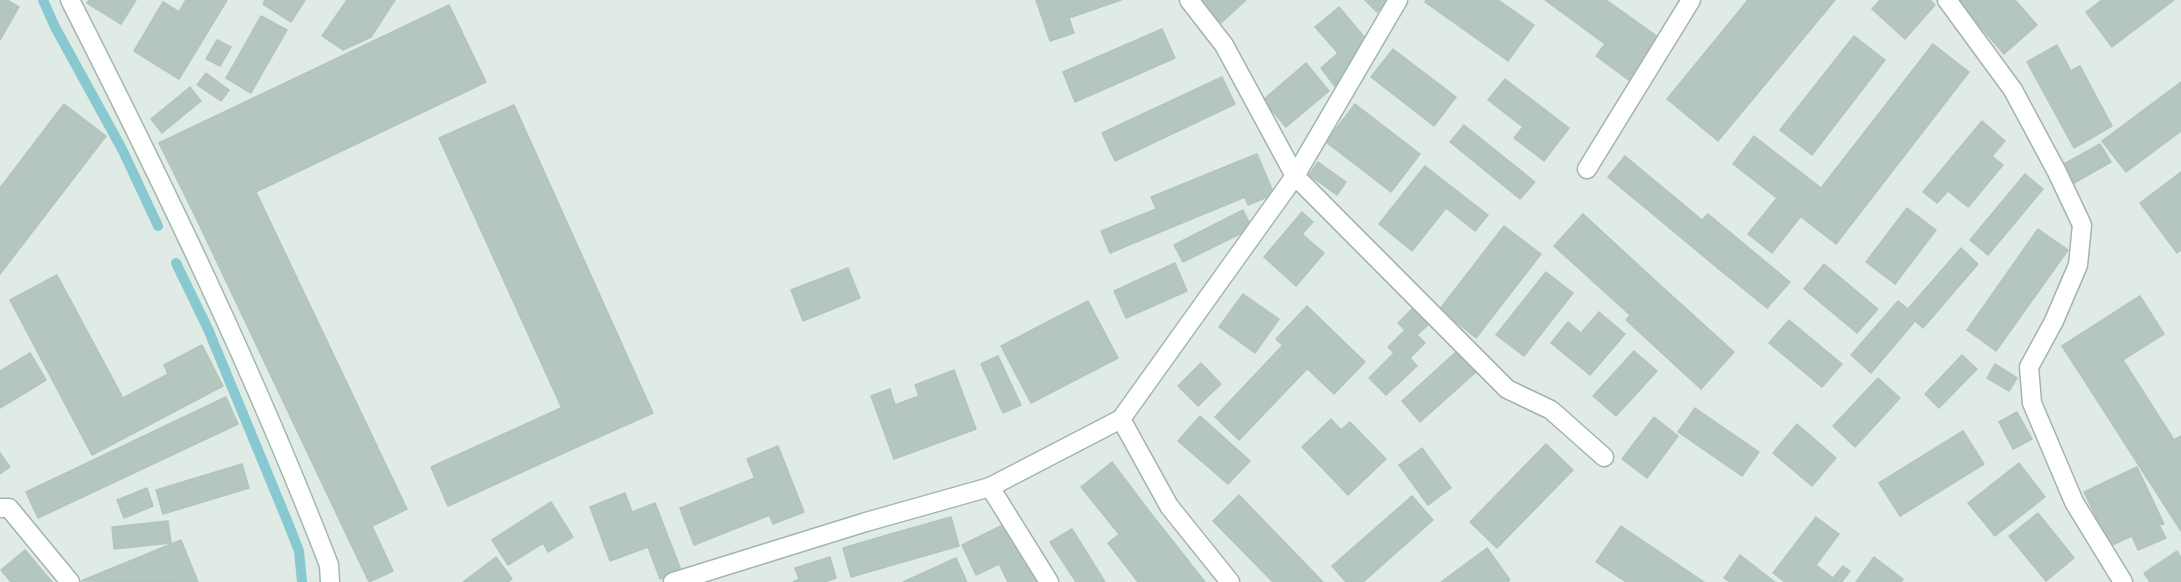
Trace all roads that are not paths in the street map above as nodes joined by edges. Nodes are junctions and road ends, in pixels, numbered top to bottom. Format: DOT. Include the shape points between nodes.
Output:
graph roads {
  1 [pos="70,0"];
  2 [pos="1189,0"];
  3 [pos="1398,0"];
  4 [pos="1690,0"];
  5 [pos="1947,0"];
  6 [pos="1587,169"];
  7 [pos="1295,176"];
  8 [pos="1121,418"];
  9 [pos="1604,457"];
  10 [pos="990,488"];
  11 [pos="0,508"];
  12 [pos="69,582"];
  13 [pos="330,582"];
  14 [pos="673,582"];
  15 [pos="1049,582"];
  16 [pos="1230,582"];
  17 [pos="2123,582"];
  1 -- 13 [label="street" via="170,197 280,442 329,565"];
  2 -- 7 [label="street" via="1224,45"];
  3 -- 7 [label="street"];
  4 -- 6 [label="street"];
  5 -- 17 [label="street" via="2013,90 2082,225 2078,265 2029,367 2032,403 2073,502"];
  7 -- 8 [label="street"];
  7 -- 9 [label="street" via="1507,389 1551,410"];
  8 -- 10 [label="street"];
  8 -- 16 [label="street" via="1169,506"];
  10 -- 14 [label="street"];
  10 -- 15 [label="street"];
  11 -- 12 [label="street" via="9,508"];
}
